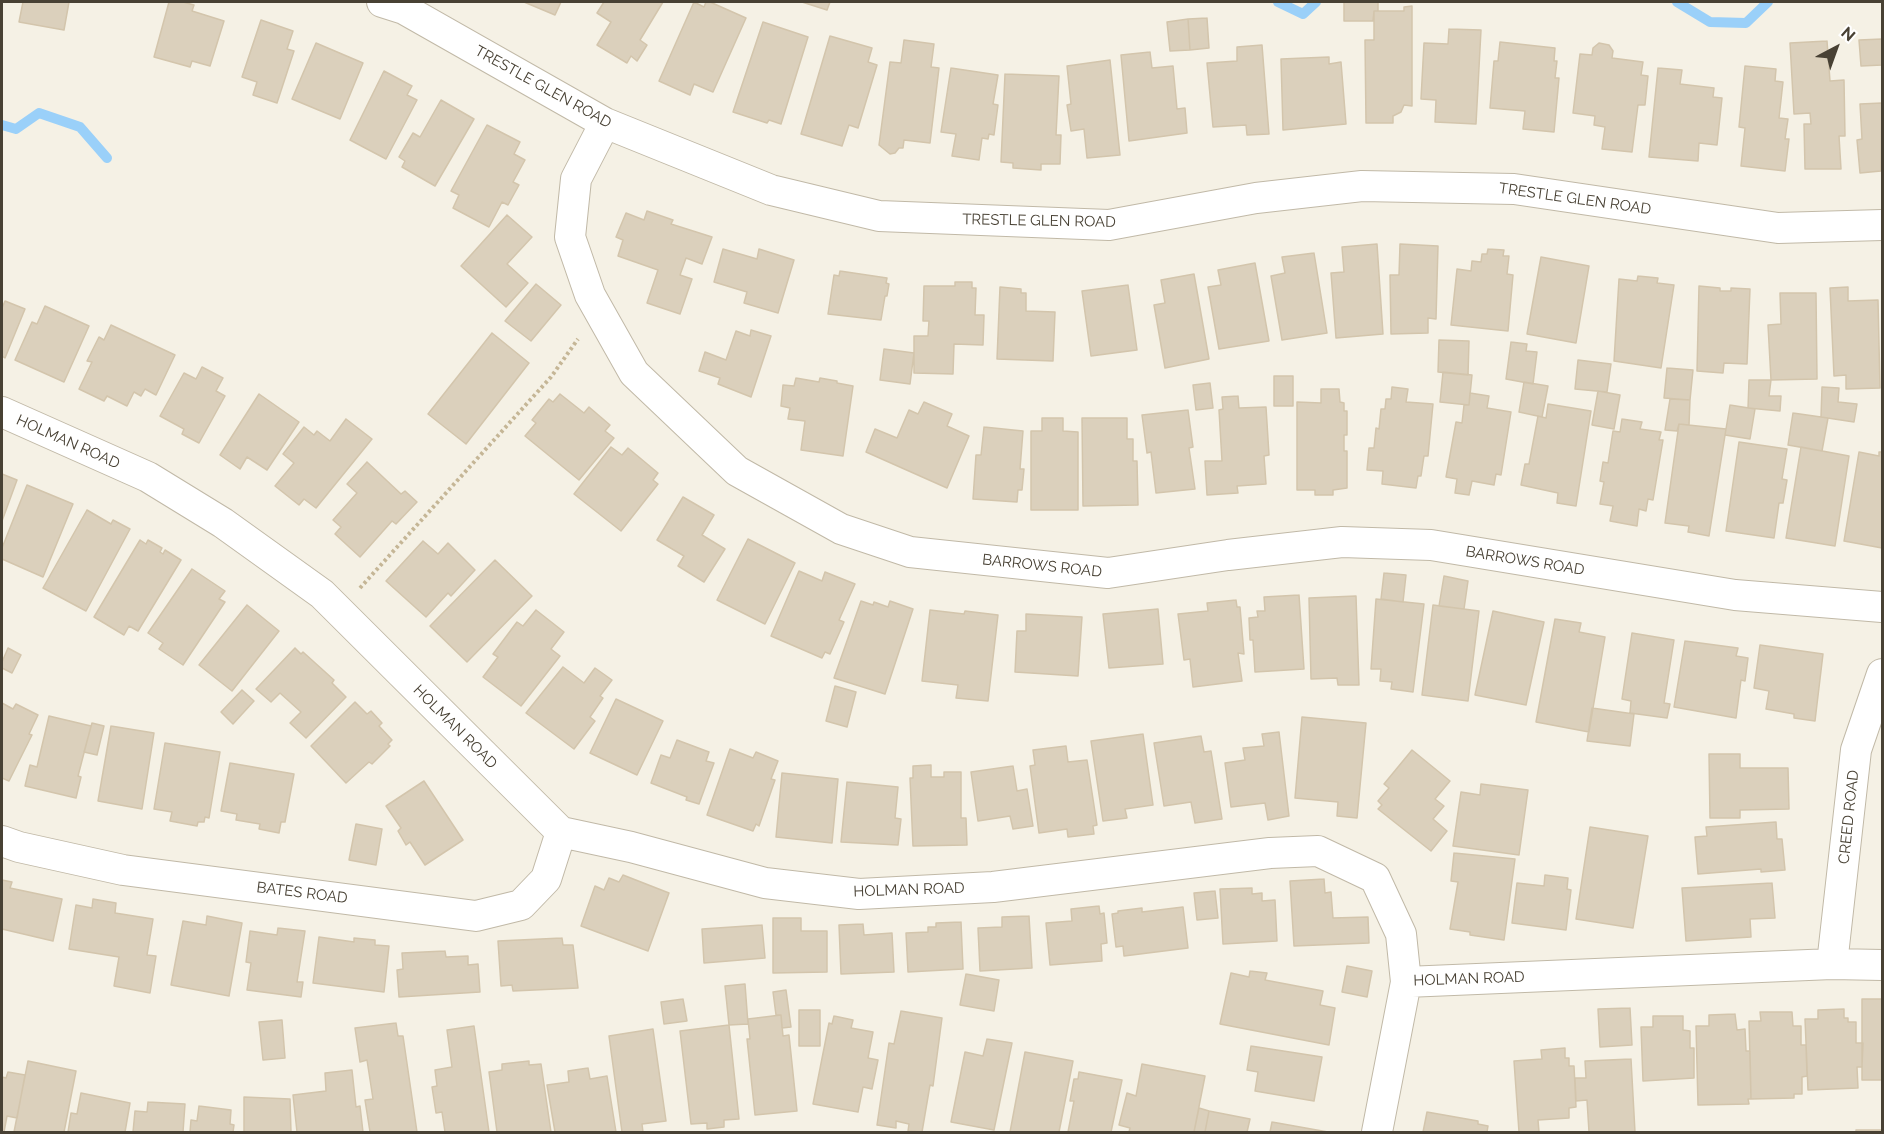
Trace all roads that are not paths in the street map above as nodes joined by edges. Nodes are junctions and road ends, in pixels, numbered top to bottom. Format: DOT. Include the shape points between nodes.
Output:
graph roads {
  1 [pos="382,2"];
  2 [pos="605,123"];
  3 [pos="1882,225"];
  4 [pos="2,412"];
  5 [pos="1882,607"];
  6 [pos="1882,674"];
  7 [pos="561,832"];
  8 [pos="2,841"];
  9 [pos="1832,964"];
  10 [pos="1882,965"];
  11 [pos="1406,982"];
  12 [pos="1377,1132"];
  1 -- 2 [label="street, TRESTLE GLEN ROAD" via="404,9"];
  2 -- 3 [label="street, TRESTLE GLEN ROAD" via="771,190 879,216 1108,225 1256,198 1362,186 1514,189 1778,228"];
  2 -- 5 [label="street, BARROWS ROAD" via="576,179 570,237 590,295 634,373 737,471 841,529 910,552 1108,573 1342,542 1431,545 1735,595"];
  4 -- 7 [label="street, HOLMAN ROAD" via="148,477 223,523 322,594"];
  6 -- 9 [label="street, CREED ROAD" via="1856,750"];
  7 -- 8 [label="street, BATES ROAD" via="546,879 521,905 476,916 123,870"];
  7 -- 11 [label="street, HOLMAN ROAD" via="765,884 859,894 993,887 1270,853 1318,851 1375,878 1401,934"];
  9 -- 10 [label="street, HOLMAN ROAD"];
  9 -- 11 [label="street, HOLMAN ROAD"];
  11 -- 12 [label="street"];
}
